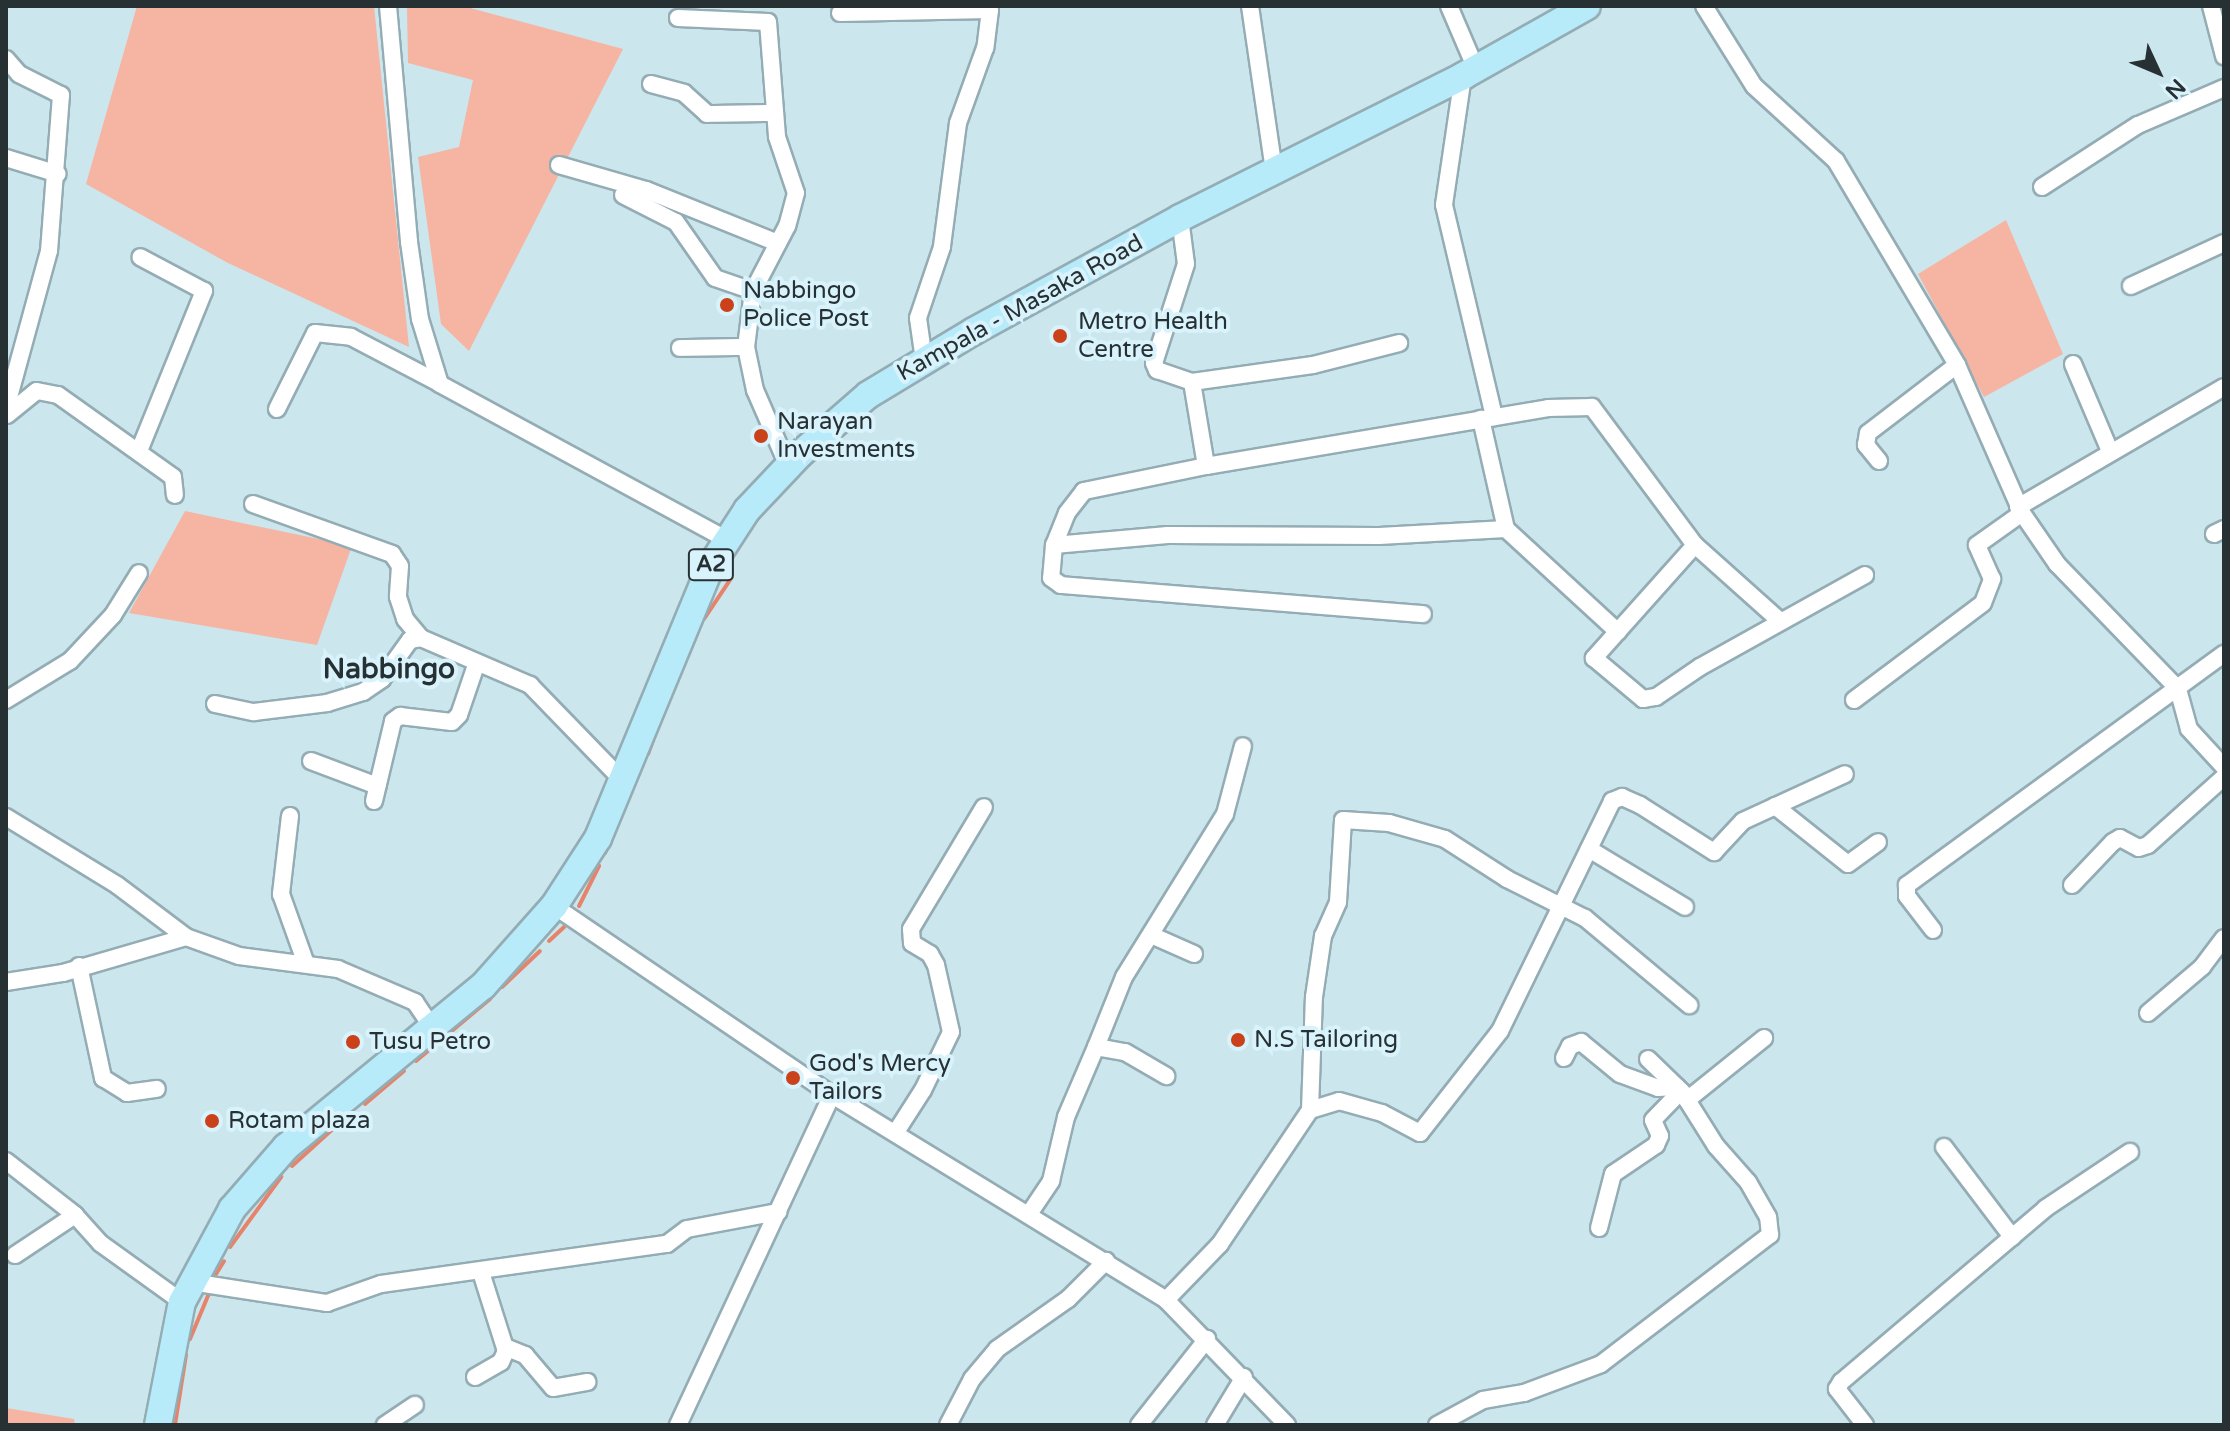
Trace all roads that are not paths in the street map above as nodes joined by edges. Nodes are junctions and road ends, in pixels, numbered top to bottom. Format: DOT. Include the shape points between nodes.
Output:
graph roads {
  1 [pos="388,6"];
  2 [pos="1250,6"];
  3 [pos="1449,6"];
  4 [pos="1587,6"];
  5 [pos="1704,6"];
  6 [pos="2211,6"];
  7 [pos="2224,6"];
  8 [pos="990,8"];
  9 [pos="840,13"];
  10 [pos="678,18"];
  11 [pos="2224,56"];
  12 [pos="6,59"];
  13 [pos="1470,73"];
  14 [pos="651,84"];
  15 [pos="2224,88"];
  16 [pos="1433,91"];
  17 [pos="774,113"];
  18 [pos="1455,117"];
  19 [pos="6,158"];
  20 [pos="559,165"];
  21 [pos="1274,170"];
  22 [pos="58,174"];
  23 [pos="2042,187"];
  24 [pos="623,195"];
  25 [pos="1180,218"];
  26 [pos="778,243"];
  27 [pos="2224,243"];
  28 [pos="140,257"];
  29 [pos="2131,286"];
  30 [pos="753,291"];
  31 [pos="1399,343"];
  32 [pos="746,347"];
  33 [pos="680,348"];
  34 [pos="924,360"];
  35 [pos="2073,364"];
  36 [pos="1957,365"];
  37 [pos="1192,382"];
  38 [pos="440,384"];
  39 [pos="2224,387"];
  40 [pos="6,408"];
  41 [pos="277,409"];
  42 [pos="6,416"];
  43 [pos="1488,418"];
  44 [pos="139,451"];
  45 [pos="2110,451"];
  46 [pos="1879,461"];
  47 [pos="788,466"];
  48 [pos="1206,466"];
  49 [pos="175,495"];
  50 [pos="253,504"];
  51 [pos="2020,510"];
  52 [pos="1506,529"];
  53 [pos="726,539"];
  54 [pos="1054,545"];
  55 [pos="1695,545"];
  56 [pos="139,573"];
  57 [pos="1865,575"];
  58 [pos="1423,614"];
  59 [pos="1780,621"];
  60 [pos="1618,632"];
  61 [pos="421,638"];
  62 [pos="2224,654"];
  63 [pos="476,665"];
  64 [pos="2178,689"];
  65 [pos="6,700"];
  66 [pos="1854,700"];
  67 [pos="215,704"];
  68 [pos="1243,746"];
  69 [pos="311,761"];
  70 [pos="2224,767"];
  71 [pos="1845,774"];
  72 [pos="2224,777"];
  73 [pos="622,780"];
  74 [pos="1775,806"];
  75 [pos="984,807"];
  76 [pos="290,816"];
  77 [pos="6,817"];
  78 [pos="1878,842"];
  79 [pos="1589,849"];
  80 [pos="2072,885"];
  81 [pos="554,906"];
  82 [pos="1557,906"];
  83 [pos="1685,907"];
  84 [pos="1933,930"];
  85 [pos="1151,935"];
  86 [pos="186,937"];
  87 [pos="2224,938"];
  88 [pos="1194,954"];
  89 [pos="305,961"];
  90 [pos="79,966"];
  91 [pos="6,982"];
  92 [pos="1689,1005"];
  93 [pos="2148,1013"];
  94 [pos="432,1027"];
  95 [pos="1764,1038"];
  96 [pos="1096,1047"];
  97 [pos="1564,1058"];
  98 [pos="1648,1059"];
  99 [pos="1166,1076"];
  100 [pos="157,1089"];
  101 [pos="1682,1092"];
  102 [pos="832,1095"];
  103 [pos="1310,1110"];
  104 [pos="896,1132"];
  105 [pos="1944,1147"];
  106 [pos="2130,1152"];
  107 [pos="6,1161"];
  108 [pos="778,1212"];
  109 [pos="1029,1214"];
  110 [pos="75,1215"];
  111 [pos="1599,1228"];
  112 [pos="2012,1237"];
  113 [pos="15,1255"];
  114 [pos="1106,1261"];
  115 [pos="481,1272"];
  116 [pos="187,1292"];
  117 [pos="1166,1300"];
  118 [pos="1207,1339"];
  119 [pos="505,1347"];
  120 [pos="475,1377"];
  121 [pos="1244,1377"];
  122 [pos="587,1382"];
  123 [pos="415,1405"];
  124 [pos="158,1425"];
  125 [pos="385,1425"];
  126 [pos="678,1425"];
  127 [pos="948,1425"];
  128 [pos="1139,1425"];
  129 [pos="1215,1425"];
  130 [pos="1287,1425"];
  131 [pos="1437,1425"];
  132 [pos="1865,1425"];
  1 -- 38 [label="street" via="409,242 420,319"];
  2 -- 21 [label="street"];
  3 -- 13 [label="street"];
  4 -- 13 [label="main road, Kampala - Masaka Road / A2"];
  5 -- 36 [label="street" via="1754,86 1836,161"];
  6 -- 7 [label="street"];
  6 -- 11 [label="street"];
  8 -- 9 [label="street"];
  8 -- 34 [label="street" via="985,48 958,123 942,247 918,318"];
  10 -- 17 [label="street" via="768,22"];
  12 -- 22 [label="street" via="19,74 61,95"];
  13 -- 16 [label="main road, Kampala - Masaka Road / A2"];
  13 -- 18 [label="street"];
  14 -- 17 [label="street" via="684,93 707,114"];
  15 -- 23 [label="street" via="2138,125"];
  16 -- 18 [label="street"];
  16 -- 21 [label="main road, Kampala - Masaka Road / A2"];
  17 -- 26 [label="street" via="796,193"];
  18 -- 43 [label="street" via="1444,205"];
  19 -- 22 [label="street"];
  20 -- 26 [label="street" via="646,190"];
  21 -- 25 [label="main road, Kampala - Masaka Road / A2"];
  22 -- 40 [label="street" via="49,251"];
  24 -- 30 [label="street" via="676,222 715,278"];
  25 -- 34 [label="main road, Kampala - Masaka Road / A2"];
  25 -- 37 [label="street" via="1186,264 1154,363 1157,370"];
  26 -- 30 [label="street"];
  27 -- 29 [label="street"];
  28 -- 44 [label="street" via="204,291"];
  30 -- 32 [label="street"];
  31 -- 37 [label="street" via="1313,365"];
  32 -- 33 [label="street"];
  32 -- 47 [label="street" via="755,390"];
  34 -- 47 [label="main road, Kampala - Masaka Road / A2" via="856,404"];
  35 -- 45 [label="street"];
  36 -- 46 [label="street" via="1868,433 1866,445"];
  36 -- 51 [label="street"];
  37 -- 48 [label="street"];
  38 -- 41 [label="street" via="351,337 315,333"];
  38 -- 53 [label="street"];
  39 -- 45 [label="street"];
  42 -- 44 [label="street" via="37,391 58,395"];
  43 -- 48 [label="street"];
  43 -- 52 [label="street"];
  43 -- 55 [label="street" via="1575,404 1592,407"];
  44 -- 49 [label="street" via="173,477"];
  45 -- 51 [label="street"];
  47 -- 53 [label="main road, Kampala - Masaka Road / A2"];
  48 -- 54 [label="street" via="1084,491 1067,513"];
  50 -- 61 [label="street" via="392,554 400,566 398,597 405,619"];
  51 -- 64 [label="street" via="2057,564"];
  51 -- 66 [label="street" via="1977,545 1992,579 1983,603"];
  52 -- 54 [label="street" via="1379,536 1168,535"];
  52 -- 60 [label="street"];
  53 -- 73 [label="main road, Kampala - Masaka Road / A2" via="685,619"];
  54 -- 58 [label="street" via="1049,572 1061,585"];
  55 -- 59 [label="street"];
  55 -- 60 [label="street"];
  56 -- 65 [label="street" via="113,615 70,661"];
  57 -- 59 [label="street"];
  59 -- 60 [label="street" via="1648,700 1595,659"];
  61 -- 63 [label="street"];
  61 -- 67 [label="street" via="400,650 382,679 351,696 254,712"];
  62 -- 64 [label="street"];
  63 -- 69 [label="street" via="452,722 400,716 393,721 376,794"];
  63 -- 73 [label="street" via="538,691"];
  64 -- 70 [label="street" via="2189,729"];
  64 -- 84 [label="street" via="1907,885 1907,896"];
  68 -- 85 [label="street" via="1225,814"];
  71 -- 74 [label="street"];
  72 -- 80 [label="street" via="2148,845 2139,848 2120,838"];
  73 -- 81 [label="main road, Kampala - Masaka Road / A2" via="598,838"];
  74 -- 78 [label="street" via="1848,864"];
  74 -- 79 [label="street" via="1737,825 1714,852 1669,821 1617,797"];
  75 -- 104 [label="street" via="911,929 912,943 930,954 936,965 951,1032"];
  76 -- 89 [label="street" via="281,894"];
  77 -- 86 [label="street" via="117,885"];
  79 -- 82 [label="street"];
  79 -- 83 [label="street"];
  81 -- 94 [label="main road, Kampala - Masaka Road / A2" via="483,986"];
  81 -- 102 [label="street"];
  82 -- 92 [label="street" via="1585,918"];
  82 -- 103 [label="street" via="1500,1031 1420,1133 1382,1113 1339,1101"];
  82 -- 103 [label="street" via="1445,839 1389,823 1343,820 1338,902 1323,936 1314,997"];
  85 -- 88 [label="street"];
  85 -- 96 [label="street" via="1124,977"];
  86 -- 89 [label="street" via="239,956"];
  86 -- 90 [label="street"];
  87 -- 93 [label="street" via="2202,967"];
  89 -- 94 [label="street" via="400,994 415,1002"];
  90 -- 91 [label="street"];
  90 -- 100 [label="street" via="103,1078 127,1093"];
  94 -- 116 [label="main road, Kampala - Masaka Road / A2" via="286,1147 232,1209"];
  95 -- 101 [label="street"];
  96 -- 99 [label="street" via="1125,1052"];
  96 -- 109 [label="street" via="1066,1117 1051,1181"];
  97 -- 101 [label="street" via="1570,1046 1581,1042 1620,1074"];
  98 -- 101 [label="street"];
  101 -- 111 [label="street" via="1653,1120 1660,1136 1656,1145 1613,1174"];
  101 -- 131 [label="street" via="1716,1146 1748,1182 1768,1217 1770,1235 1601,1364 1524,1393 1483,1400"];
  102 -- 104 [label="street"];
  102 -- 108 [label="street"];
  103 -- 117 [label="street" via="1220,1244"];
  104 -- 109 [label="street"];
  105 -- 112 [label="street"];
  106 -- 112 [label="street"];
  107 -- 110 [label="street"];
  108 -- 115 [label="street" via="687,1229 667,1244"];
  108 -- 126 [label="street"];
  109 -- 114 [label="street"];
  110 -- 113 [label="street"];
  110 -- 116 [label="street" via="100,1243"];
  112 -- 132 [label="street" via="1841,1382 1837,1389"];
  114 -- 117 [label="street"];
  114 -- 127 [label="street" via="1068,1299 997,1349 972,1379"];
  115 -- 116 [label="street" via="381,1284 327,1303"];
  115 -- 119 [label="street"];
  116 -- 124 [label="main road, Kampala - Masaka Road / A2"];
  117 -- 118 [label="street"];
  118 -- 121 [label="street"];
  118 -- 128 [label="street"];
  119 -- 120 [label="street" via="501,1362"];
  119 -- 122 [label="street" via="525,1355 553,1388"];
  121 -- 129 [label="street"];
  121 -- 130 [label="street"];
  123 -- 125 [label="street"];
}
